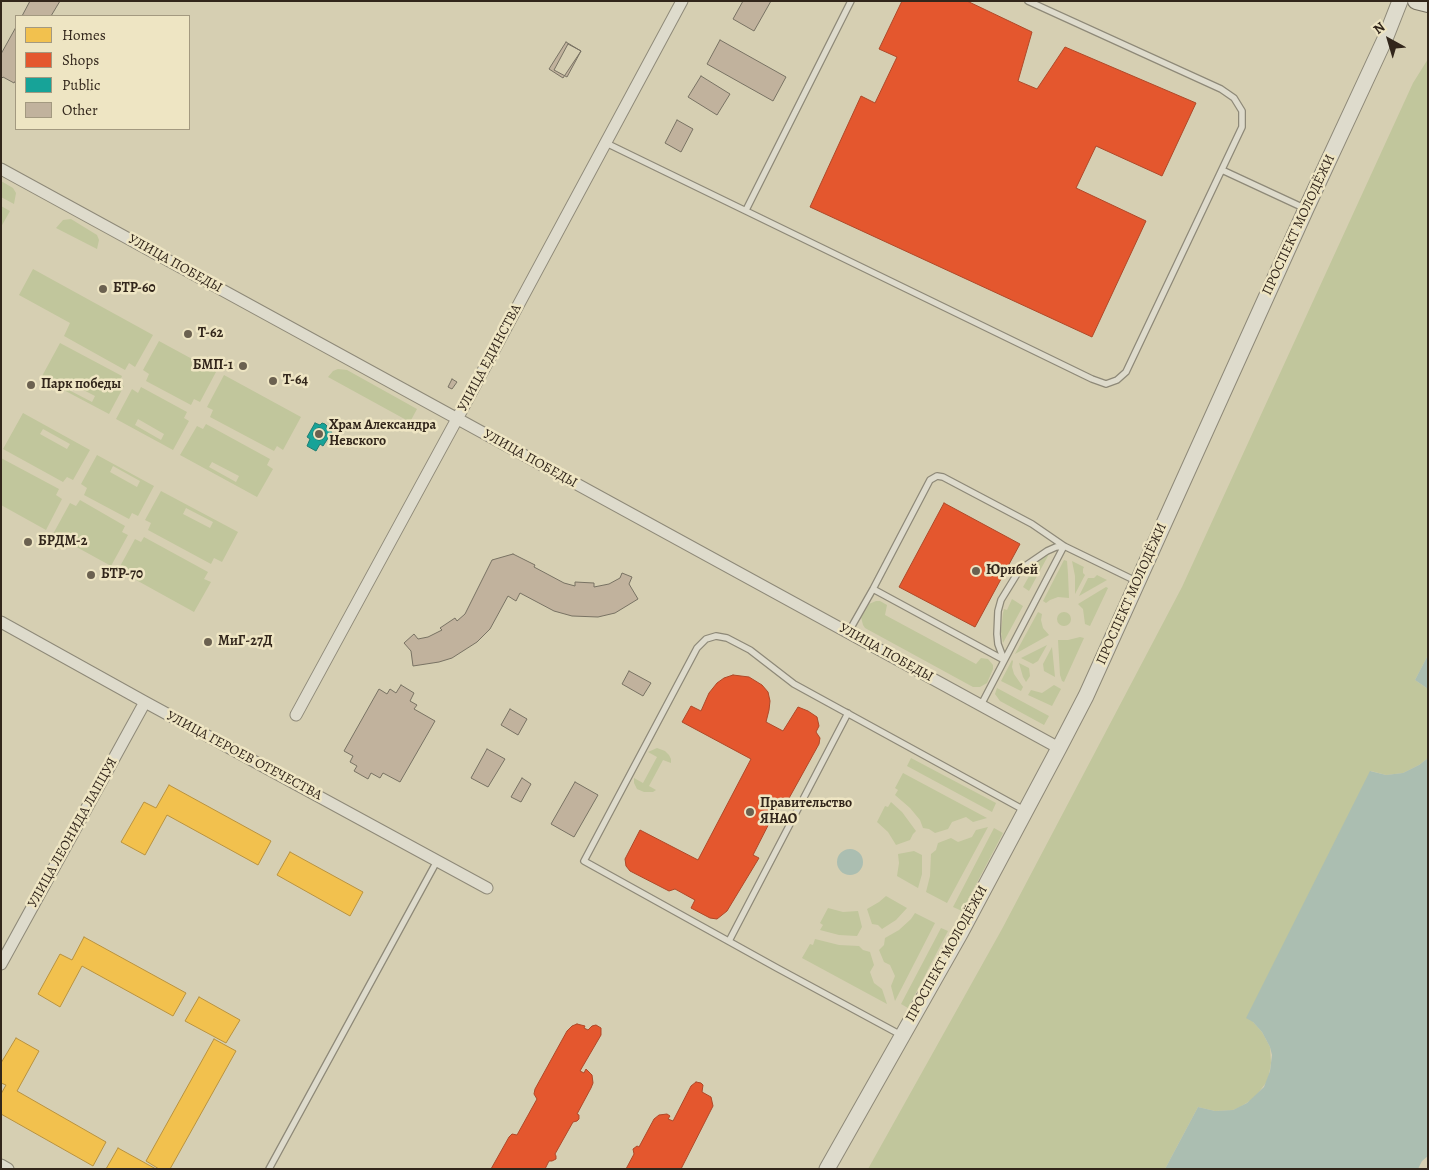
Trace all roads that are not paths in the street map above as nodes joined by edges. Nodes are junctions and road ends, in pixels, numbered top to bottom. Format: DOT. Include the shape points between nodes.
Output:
graph roads {
  1 [pos="682,1"];
  2 [pos="851,1"];
  3 [pos="1028,1"];
  4 [pos="1400,1"];
  5 [pos="1416,1"];
  6 [pos="1428,4"];
  7 [pos="606,143"];
  8 [pos="1,169"];
  9 [pos="1222,170"];
  10 [pos="1306,209"];
  11 [pos="746,210"];
  12 [pos="457,419"];
  13 [pos="1064,546"];
  14 [pos="1138,582"];
  15 [pos="873,589"];
  16 [pos="1,622"];
  17 [pos="848,632"];
  18 [pos="1004,660"];
  19 [pos="145,702"];
  20 [pos="981,705"];
  21 [pos="848,713"];
  22 [pos="296,715"];
  23 [pos="1059,748"];
  24 [pos="1026,811"];
  25 [pos="437,861"];
  26 [pos="487,888"];
  27 [pos="729,941"];
  28 [pos="1,964"];
  29 [pos="902,1035"];
  30 [pos="1,1165"];
  31 [pos="8,1169"];
  32 [pos="268,1169"];
  33 [pos="827,1169"];
  1 -- 7 [label="street, УЛИЦА ЕДИНСТВА"];
  2 -- 11 [label="lane"];
  3 -- 9 [label="lane" via="1221,89 1234,98 1242,111 1242,127"];
  4 -- 10 [label="street, ПРОСПЕКТ МОЛОДЁЖИ"];
  5 -- 6 [label="main road"];
  7 -- 11 [label="lane"];
  7 -- 12 [label="street, УЛИЦА ЕДИНСТВА"];
  8 -- 12 [label="street, УЛИЦА ПОБЕДЫ"];
  9 -- 10 [label="lane"];
  9 -- 11 [label="lane" via="1126,372 1106,384"];
  10 -- 14 [label="street, ПРОСПЕКТ МОЛОДЁЖИ"];
  12 -- 17 [label="street, УЛИЦА ПОБЕДЫ"];
  12 -- 22 [label="street, УЛИЦА ЕДИНСТВА"];
  13 -- 14 [label="lane"];
  13 -- 15 [label="lane" via="1032,524 937,476 930,480"];
  13 -- 18 [label="lane"];
  13 -- 18 [label="lane" via="1046,551 1025,566 1001,600 997,634"];
  14 -- 23 [label="street, ПРОСПЕКТ МОЛОДЁЖИ"];
  15 -- 17 [label="lane"];
  15 -- 18 [label="lane"];
  16 -- 19 [label="street, УЛИЦА ГЕРОЕВ ОТЕЧЕСТВА"];
  17 -- 20 [label="street, УЛИЦА ПОБЕДЫ"];
  18 -- 20 [label="lane"];
  19 -- 25 [label="street, УЛИЦА ГЕРОЕВ ОТЕЧЕСТВА"];
  19 -- 28 [label="street, УЛИЦА ЛЕОНИДА ЛАПЦУЯ"];
  20 -- 23 [label="street, УЛИЦА ПОБЕДЫ"];
  21 -- 24 [label="lane"];
  21 -- 27 [label="lane"];
  21 -- 27 [label="lane" via="794,684 750,650 727,638 716,636 706,639 697,648 584,861"];
  23 -- 24 [label="street, ПРОСПЕКТ МОЛОДЁЖИ"];
  24 -- 29 [label="street, ПРОСПЕКТ МОЛОДЁЖИ"];
  25 -- 26 [label="street, УЛИЦА ГЕРОЕВ ОТЕЧЕСТВА"];
  25 -- 32 [label="lane"];
  27 -- 29 [label="lane"];
  29 -- 33 [label="street, ПРОСПЕКТ МОЛОДЁЖИ"];
  30 -- 31 [label="street"];
}
